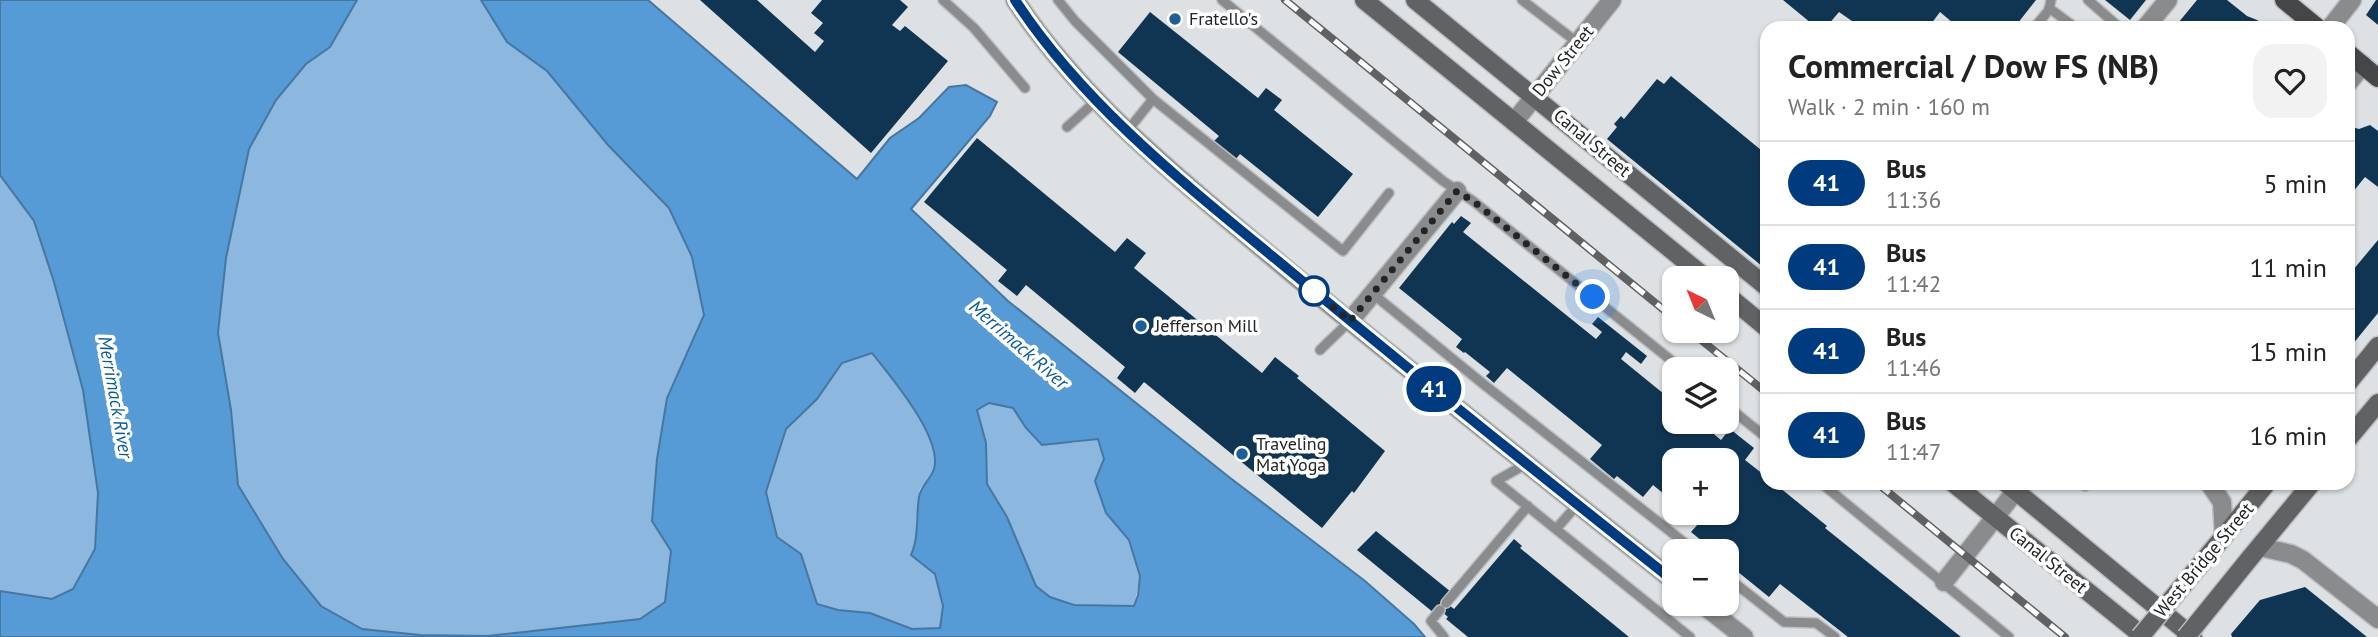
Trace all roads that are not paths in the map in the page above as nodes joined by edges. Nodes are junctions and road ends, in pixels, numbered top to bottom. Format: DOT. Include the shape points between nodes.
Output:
graph roads {
  1 [pos="943,0"];
  2 [pos="1015,0"];
  3 [pos="1058,0"];
  4 [pos="1222,0"];
  5 [pos="1364,0"];
  6 [pos="1415,0"];
  7 [pos="1522,0"];
  8 [pos="1612,0"];
  9 [pos="2088,0"];
  10 [pos="2168,0"];
  11 [pos="2284,0"];
  12 [pos="2353,0"];
  13 [pos="2050,4"];
  14 [pos="2039,21"];
  15 [pos="2068,21"];
  16 [pos="2112,21"];
  17 [pos="2151,21"];
  18 [pos="2310,21"];
  19 [pos="2336,21"];
  20 [pos="1578,43"];
  21 [pos="2355,59"];
  22 [pos="2363,65"];
  23 [pos="2355,75"];
  24 [pos="2378,78"];
  25 [pos="1025,88"];
  26 [pos="1535,96"];
  27 [pos="1153,99"];
  28 [pos="1097,100"];
  29 [pos="1514,122"];
  30 [pos="1068,127"];
  31 [pos="1128,130"];
  32 [pos="1457,191"];
  33 [pos="1390,193"];
  34 [pos="1691,266"];
  35 [pos="1760,281"];
  36 [pos="1373,294"];
  37 [pos="1740,306"];
  38 [pos="1350,321"];
  39 [pos="1760,322"];
  40 [pos="2378,346"];
  41 [pos="1320,350"];
  42 [pos="1667,357"];
  43 [pos="2355,374"];
  44 [pos="2378,403"];
  45 [pos="1739,416"];
  46 [pos="2355,431"];
  47 [pos="1760,433"];
  48 [pos="1526,464"];
  49 [pos="1830,490"];
  50 [pos="1961,490"];
  51 [pos="2012,490"];
  52 [pos="2020,490"];
  53 [pos="2214,490"];
  54 [pos="2261,490"];
  55 [pos="2306,490"];
  56 [pos="1577,505"];
  57 [pos="1528,506"];
  58 [pos="1995,518"];
  59 [pos="1556,529"];
  60 [pos="2224,536"];
  61 [pos="1680,539"];
  62 [pos="2255,552"];
  63 [pos="1662,572"];
  64 [pos="1944,582"];
  65 [pos="1739,586"];
  66 [pos="1717,616"];
  67 [pos="2378,619"];
  68 [pos="1444,637"];
  69 [pos="1690,637"];
  70 [pos="1744,637"];
  71 [pos="1835,637"];
  72 [pos="2010,637"];
  73 [pos="2142,637"];
  74 [pos="2186,637"];
  75 [pos="2193,637"];
  1 -- 25 [label="lane" via="974,28"];
  2 -- 28 [label="street"];
  3 -- 27 [label="lane"];
  4 -- 32 [label="lane"];
  5 -- 29 [label="street, Canal Street"];
  6 -- 26 [label="street, Canal Street"];
  7 -- 20 [label="lane"];
  8 -- 20 [label="street, Dow Street"];
  9 -- 16 [label="lane"];
  10 -- 17 [label="street"];
  11 -- 18 [label="main road"];
  12 -- 19 [label="street"];
  13 -- 14 [label="lane"];
  13 -- 15 [label="lane"];
  20 -- 26 [label="street, Dow Street"];
  21 -- 22 [label="main road"];
  22 -- 23 [label="street"];
  22 -- 24 [label="main road"];
  26 -- 29 [label="street, Dow Street"];
  26 -- 35 [label="street, Canal Street"];
  27 -- 31 [label="lane"];
  27 -- 33 [label="lane" via="1343,251"];
  28 -- 30 [label="lane"];
  28 -- 31 [label="street"];
  29 -- 34 [label="street, Canal Street"];
  31 -- 38 [label="street"];
  32 -- 36 [label="street"];
  32 -- 42 [label="lane"];
  36 -- 38 [label="street"];
  36 -- 61 [label="lane"];
  37 -- 39 [label="street"];
  38 -- 41 [label="lane"];
  38 -- 48 [label="street"];
  40 -- 43 [label="street"];
  44 -- 46 [label="street"];
  45 -- 47 [label="lane"];
  48 -- 56 [label="street"];
  48 -- 57 [label="lane" via="1496,481"];
  49 -- 64 [label="lane"];
  50 -- 58 [label="street, Canal Street"];
  51 -- 58 [label="street"];
  52 -- 75 [label="street, Canal Street"];
  53 -- 60 [label="street" via="2222,502"];
  54 -- 60 [label="street, West Bridge Street"];
  55 -- 62 [label="street, West Bridge Street"];
  56 -- 59 [label="lane"];
  56 -- 63 [label="street"];
  57 -- 59 [label="lane"];
  57 -- 68 [label="lane" via="1431,621"];
  58 -- 64 [label="street"];
  58 -- 73 [label="street, Canal Street"];
  59 -- 69 [label="lane"];
  60 -- 73 [label="street, West Bridge Street, bridge"];
  62 -- 67 [label="street" via="2291,554 2303,560"];
  62 -- 74 [label="street, West Bridge Street, bridge"];
  64 -- 72 [label="lane"];
  65 -- 71 [label="lane" via="1784,622 1816,623"];
  66 -- 70 [label="street"];
}
